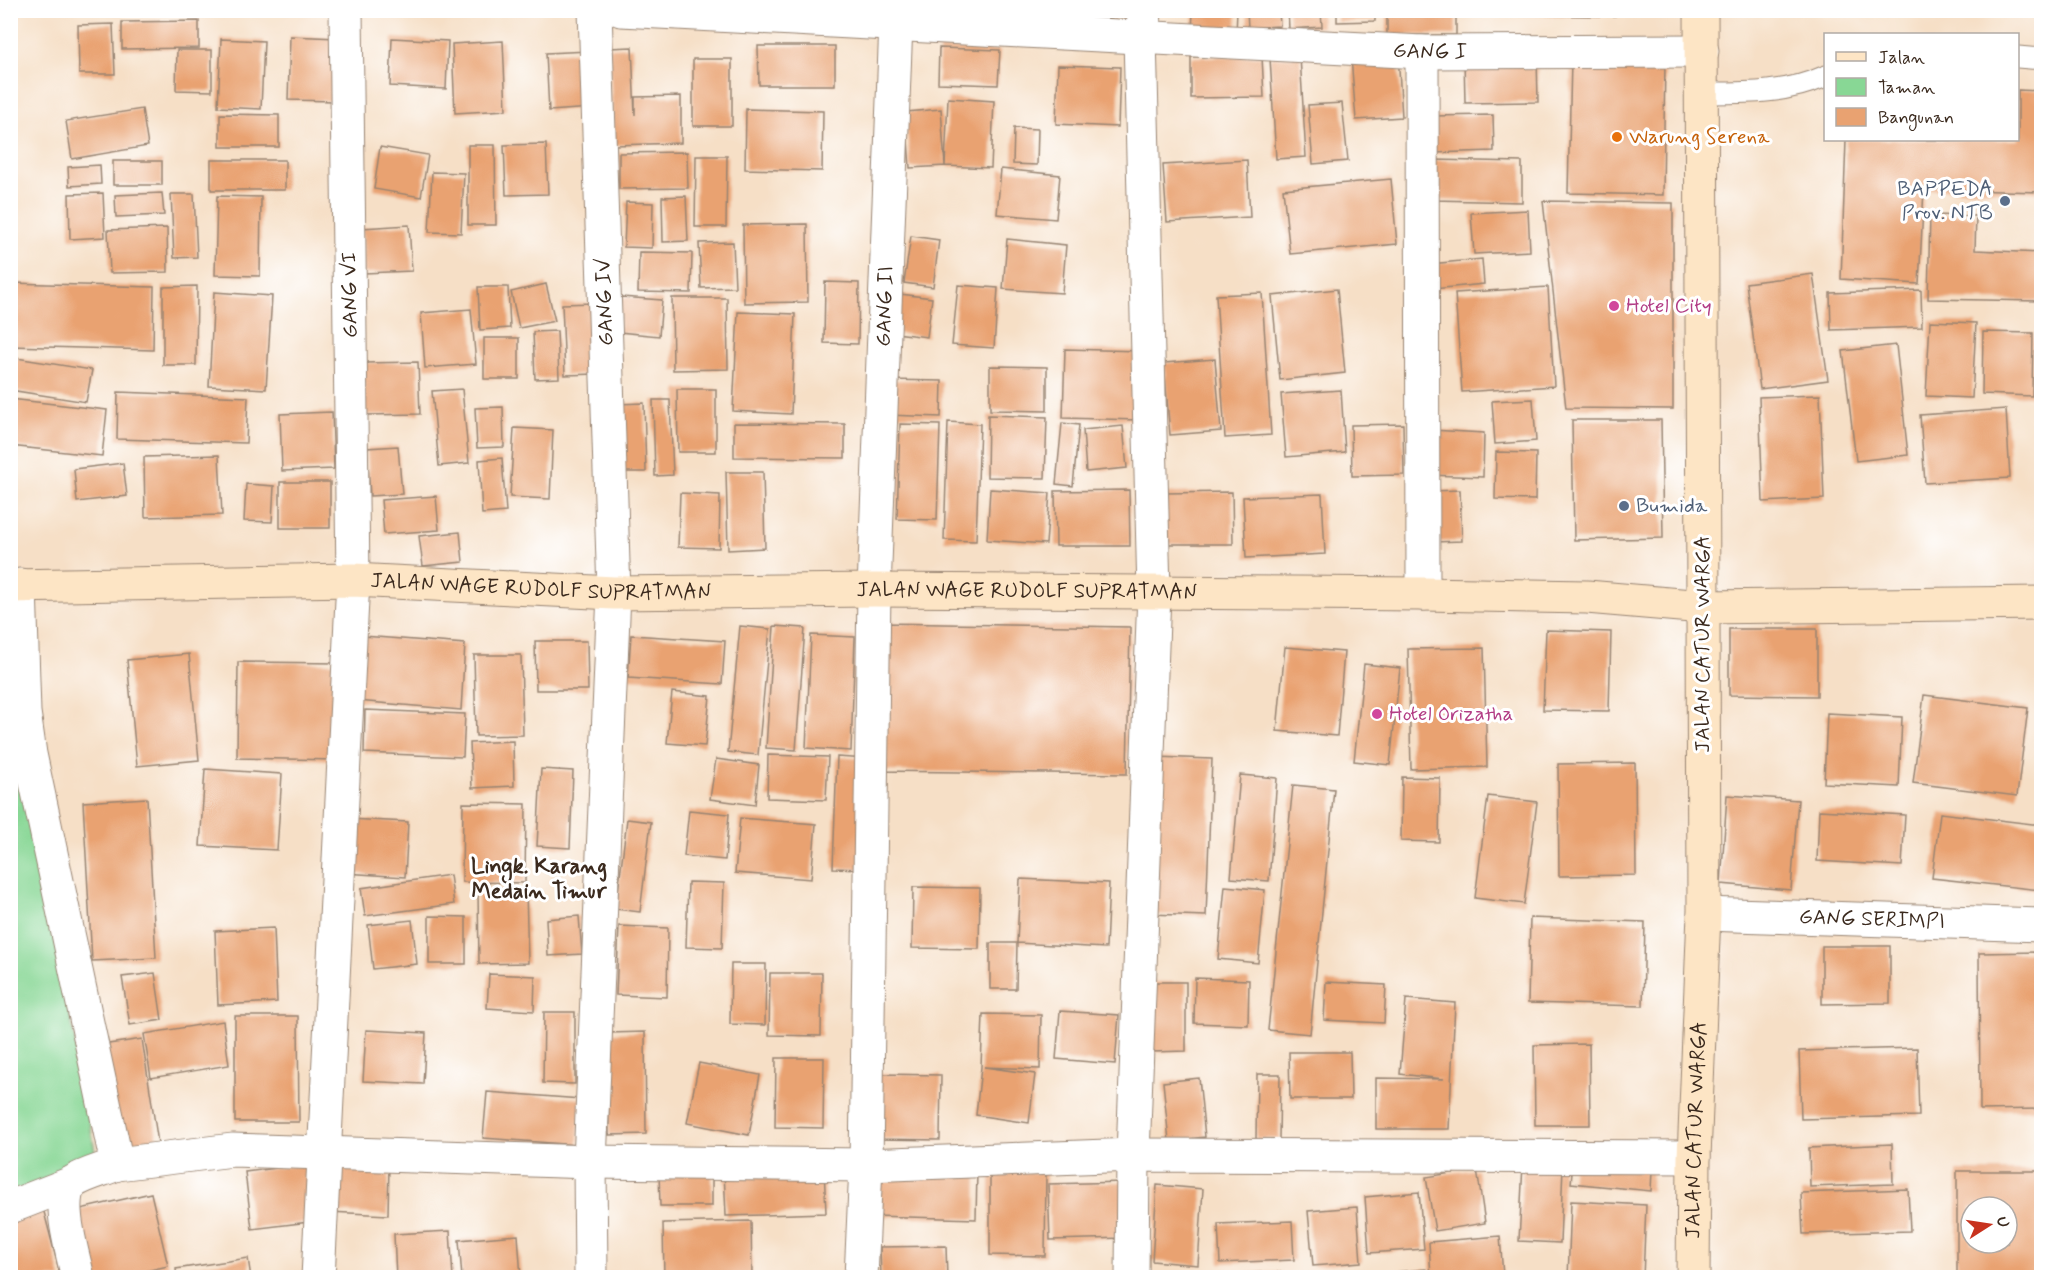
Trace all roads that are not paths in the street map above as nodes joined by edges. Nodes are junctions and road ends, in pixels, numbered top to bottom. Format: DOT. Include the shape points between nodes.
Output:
graph roads {
  1 [pos="346,10"];
  2 [pos="595,10"];
  3 [pos="621,10"];
  4 [pos="1701,10"];
  5 [pos="896,23"];
  6 [pos="1148,28"];
  7 [pos="1422,51"];
  8 [pos="1702,51"];
  9 [pos="2019,57"];
  10 [pos="2042,59"];
  11 [pos="1824,77"];
  12 [pos="1703,93"];
  13 [pos="353,580"];
  14 [pos="15,585"];
  15 [pos="874,590"];
  16 [pos="614,593"];
  17 [pos="1155,593"];
  18 [pos="1423,594"];
  19 [pos="2042,603"];
  20 [pos="1703,607"];
  21 [pos="1704,914"];
  22 [pos="2042,925"];
  23 [pos="326,1152"];
  24 [pos="1133,1155"];
  25 [pos="1694,1157"];
  26 [pos="590,1162"];
  27 [pos="117,1164"];
  28 [pos="866,1165"];
  29 [pos="72,1183"];
  30 [pos="10,1207"];
  31 [pos="78,1278"];
  32 [pos="318,1278"];
  33 [pos="591,1278"];
  34 [pos="861,1278"];
  35 [pos="1132,1278"];
  36 [pos="1693,1278"];
  1 -- 13 [label="street, GANG VI"];
  2 -- 16 [label="street, GANG IV"];
  3 -- 5 [label="street, GANG I"];
  4 -- 8 [label="street, JALAN CATUR WARGA"];
  5 -- 6 [label="street, GANG I"];
  5 -- 15 [label="street, GANG II"];
  6 -- 7 [label="street, GANG I"];
  6 -- 17 [label="street"];
  7 -- 8 [label="street, GANG I"];
  7 -- 18 [label="street"];
  8 -- 12 [label="street, JALAN CATUR WARGA"];
  9 -- 10 [label="lane"];
  11 -- 12 [label="lane" via="1802,87 1767,93"];
  12 -- 20 [label="street, JALAN CATUR WARGA"];
  13 -- 14 [label="street, JALAN WAGE RUDOLF SUPRATMAN"];
  13 -- 16 [label="street, JALAN WAGE RUDOLF SUPRATMAN"];
  13 -- 23 [label="street, GANG VI"];
  14 -- 27 [label="street" via="30,754"];
  15 -- 16 [label="street, JALAN WAGE RUDOLF SUPRATMAN"];
  15 -- 17 [label="street, JALAN WAGE RUDOLF SUPRATMAN"];
  15 -- 28 [label="street, GANG II"];
  16 -- 26 [label="street, GANG IV"];
  17 -- 18 [label="street, JALAN WAGE RUDOLF SUPRATMAN"];
  17 -- 24 [label="street"];
  18 -- 20 [label="street, JALAN WAGE RUDOLF SUPRATMAN" via="1587,597"];
  19 -- 20 [label="street, JALAN WAGE RUDOLF SUPRATMAN"];
  20 -- 21 [label="street, JALAN CATUR WARGA"];
  21 -- 22 [label="street, GANG SERIMPI"];
  21 -- 25 [label="street, JALAN CATUR WARGA"];
  23 -- 26 [label="street"];
  23 -- 27 [label="street" via="233,1150"];
  23 -- 32 [label="street, GANG VI"];
  24 -- 25 [label="street"];
  24 -- 28 [label="street"];
  24 -- 35 [label="street"];
  25 -- 36 [label="street, JALAN CATUR WARGA"];
  26 -- 28 [label="street"];
  26 -- 33 [label="street, GANG IV"];
  27 -- 29 [label="street"];
  28 -- 34 [label="street, GANG II"];
  29 -- 30 [label="street"];
  29 -- 31 [label="street" via="65,1196 65,1215"];
}
